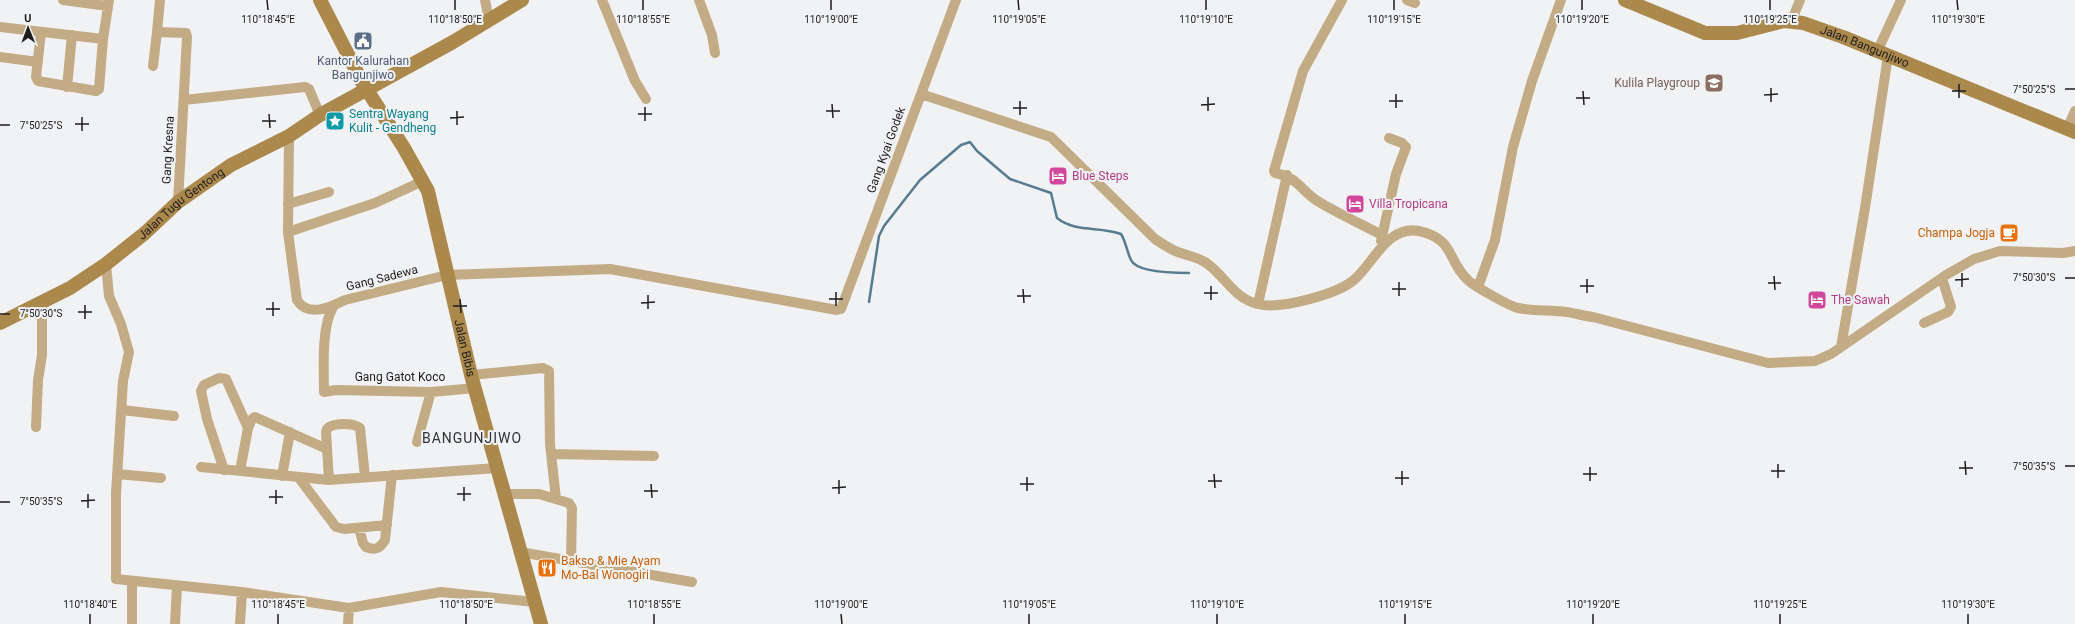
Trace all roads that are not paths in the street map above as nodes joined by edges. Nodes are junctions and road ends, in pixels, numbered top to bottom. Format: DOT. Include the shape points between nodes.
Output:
graph roads {
  1 [pos="64,0"];
  2 [pos="160,0"];
  3 [pos="320,0"];
  4 [pos="485,0"];
  5 [pos="522,0"];
  6 [pos="602,0"];
  7 [pos="699,0"];
  8 [pos="956,0"];
  9 [pos="1342,0"];
  10 [pos="1561,0"];
  11 [pos="1625,0"];
  12 [pos="1800,0"];
  13 [pos="1901,0"];
  14 [pos="108,3"];
  15 [pos="489,20"];
  16 [pos="1792,20"];
  17 [pos="0,27"];
  18 [pos="41,32"];
  19 [pos="157,32"];
  20 [pos="72,35"];
  21 [pos="102,39"];
  22 [pos="715,53"];
  23 [pos="1883,54"];
  24 [pos="0,57"];
  25 [pos="38,62"];
  26 [pos="153,66"];
  27 [pos="67,87"];
  28 [pos="367,90"];
  29 [pos="921,94"];
  30 [pos="646,99"];
  31 [pos="184,100"];
  32 [pos="2075,111"];
  33 [pos="320,116"];
  34 [pos="2071,131"];
  35 [pos="289,136"];
  36 [pos="1389,138"];
  37 [pos="1287,176"];
  38 [pos="423,181"];
  39 [pos="329,192"];
  40 [pos="178,202"];
  41 [pos="288,204"];
  42 [pos="288,232"];
  43 [pos="1382,235"];
  44 [pos="1379,249"];
  45 [pos="2075,250"];
  46 [pos="106,264"];
  47 [pos="447,275"];
  48 [pos="1942,278"];
  49 [pos="1478,287"];
  50 [pos="42,302"];
  51 [pos="1258,304"];
  52 [pos="333,307"];
  53 [pos="841,309"];
  54 [pos="0,323"];
  55 [pos="1924,323"];
  56 [pos="1841,348"];
  57 [pos="473,381"];
  58 [pos="431,392"];
  59 [pos="122,410"];
  60 [pos="174,416"];
  61 [pos="36,427"];
  62 [pos="248,428"];
  63 [pos="290,432"];
  64 [pos="417,442"];
  65 [pos="327,449"];
  66 [pos="552,454"];
  67 [pos="654,456"];
  68 [pos="201,467"];
  69 [pos="497,468"];
  70 [pos="224,470"];
  71 [pos="240,471"];
  72 [pos="117,474"];
  73 [pos="392,475"];
  74 [pos="282,476"];
  75 [pos="365,477"];
  76 [pos="161,478"];
  77 [pos="299,478"];
  78 [pos="329,480"];
  79 [pos="504,494"];
  80 [pos="556,499"];
  81 [pos="387,525"];
  82 [pos="359,528"];
  83 [pos="520,552"];
  84 [pos="571,562"];
  85 [pos="132,581"];
  86 [pos="692,582"];
  87 [pos="177,586"];
  88 [pos="242,592"];
  89 [pos="534,602"];
  90 [pos="349,608"];
  91 [pos="132,624"];
  92 [pos="175,624"];
  93 [pos="240,624"];
  94 [pos="348,624"];
  95 [pos="541,624"];
  1 -- 14 [label="street"];
  2 -- 19 [label="street"];
  3 -- 28 [label="main road, Jalan Bibis"];
  4 -- 15 [label="street"];
  5 -- 15 [label="main road"];
  6 -- 30 [label="street" via="635,81"];
  7 -- 22 [label="street" via="712,35"];
  8 -- 29 [label="street, Gang Kyai Godek"];
  9 -- 37 [label="street" via="1303,71 1292,104 1274,171"];
  10 -- 49 [label="street" via="1528,96 1514,147 1496,240"];
  11 -- 16 [label="main road, Jalan Bangunjiwo" via="1705,33 1737,33"];
  12 -- 16 [label="street"];
  13 -- 23 [label="street"];
  14 -- 21 [label="street"];
  15 -- 28 [label="main road"];
  16 -- 23 [label="main road, Jalan Bangunjiwo" via="1844,37"];
  17 -- 18 [label="street"];
  18 -- 20 [label="street"];
  18 -- 25 [label="street"];
  19 -- 26 [label="street"];
  19 -- 31 [label="street, Gang Kresna" via="187,35"];
  20 -- 21 [label="street"];
  20 -- 27 [label="street"];
  21 -- 27 [label="street" via="99,90 93,92"];
  23 -- 34 [label="main road, Jalan Bangunjiwo"];
  23 -- 56 [label="street" via="1865,208"];
  24 -- 25 [label="street"];
  25 -- 27 [label="street" via="38,81"];
  28 -- 33 [label="main road, Jalan Tugu Gentong"];
  28 -- 38 [label="main road, Jalan Bibis"];
  29 -- 51 [label="street" via="1051,137 1155,240 1209,264 1230,288"];
  29 -- 53 [label="street, Gang Kyai Godek"];
  31 -- 33 [label="street" via="304,87 309,89"];
  31 -- 40 [label="street, Gang Kresna"];
  32 -- 34 [label="street"];
  33 -- 35 [label="main road, Jalan Tugu Gentong"];
  35 -- 40 [label="main road, Jalan Tugu Gentong" via="231,165"];
  35 -- 41 [label="street"];
  36 -- 43 [label="street" via="1406,147 1396,174"];
  37 -- 43 [label="street" via="1319,202"];
  37 -- 51 [label="street"];
  38 -- 42 [label="street" via="375,203"];
  38 -- 47 [label="main road, Jalan Bibis" via="428,191"];
  39 -- 41 [label="street"];
  40 -- 46 [label="main road, Jalan Tugu Gentong" via="150,229"];
  41 -- 42 [label="street"];
  42 -- 52 [label="street, Gang Sadewa" via="297,300 301,306 313,310"];
  43 -- 44 [label="street"];
  44 -- 49 [label="street" via="1396,235 1407,231 1419,231 1437,237 1448,247 1458,270"];
  44 -- 51 [label="street" via="1355,280 1331,292 1283,305"];
  45 -- 48 [label="street" via="2063,253 2000,251 1974,259"];
  46 -- 50 [label="main road, Jalan Tugu Gentong"];
  46 -- 59 [label="street" via="109,296 129,352 123,381"];
  47 -- 52 [label="street, Gang Sadewa" via="345,300"];
  47 -- 53 [label="street, Gang Sadewa" via="610,269"];
  47 -- 57 [label="main road, Jalan Bibis"];
  48 -- 55 [label="street" via="1951,307 1948,312"];
  48 -- 56 [label="street"];
  49 -- 56 [label="street" via="1517,308 1568,312 1593,317 1768,363 1815,361"];
  50 -- 54 [label="main road, Jalan Tugu Gentong"];
  50 -- 61 [label="street" via="42,355"];
  52 -- 58 [label="street, Gang Gatot Koco" via="328,319 324,392"];
  57 -- 58 [label="street, Gang Gatot Koco"];
  57 -- 66 [label="street, Gang Gatot Koco" via="543,368 549,371"];
  57 -- 69 [label="main road, Jalan Bibis"];
  58 -- 64 [label="street"];
  59 -- 60 [label="street"];
  59 -- 72 [label="street"];
  62 -- 63 [label="street" via="255,417"];
  62 -- 70 [label="street" via="226,379 219,378 204,385 201,391 207,419"];
  62 -- 71 [label="street"];
  63 -- 65 [label="street"];
  63 -- 74 [label="street"];
  65 -- 75 [label="street" via="326,432 330,426 358,426 361,432"];
  65 -- 78 [label="street"];
  66 -- 67 [label="street"];
  66 -- 80 [label="street"];
  68 -- 70 [label="street"];
  69 -- 73 [label="street"];
  69 -- 79 [label="main road, Jalan Bibis"];
  70 -- 71 [label="street"];
  71 -- 74 [label="street"];
  72 -- 76 [label="street"];
  72 -- 85 [label="street" via="116,579"];
  73 -- 75 [label="street"];
  73 -- 81 [label="street"];
  74 -- 77 [label="street"];
  75 -- 78 [label="street"];
  77 -- 78 [label="street"];
  77 -- 82 [label="street" via="336,527"];
  79 -- 80 [label="street" via="539,494"];
  79 -- 83 [label="main road, Jalan Bibis"];
  80 -- 84 [label="street" via="569,503 572,508"];
  81 -- 82 [label="street"];
  81 -- 82 [label="street" via="385,540 376,549 366,547"];
  83 -- 84 [label="street"];
  83 -- 89 [label="main road, Jalan Bibis"];
  84 -- 86 [label="street"];
  85 -- 87 [label="street"];
  85 -- 91 [label="street"];
  87 -- 88 [label="street"];
  87 -- 92 [label="street"];
  88 -- 90 [label="street"];
  88 -- 93 [label="street"];
  89 -- 90 [label="street" via="441,592"];
  89 -- 95 [label="main road, Jalan Bibis"];
  90 -- 94 [label="street"];
}
